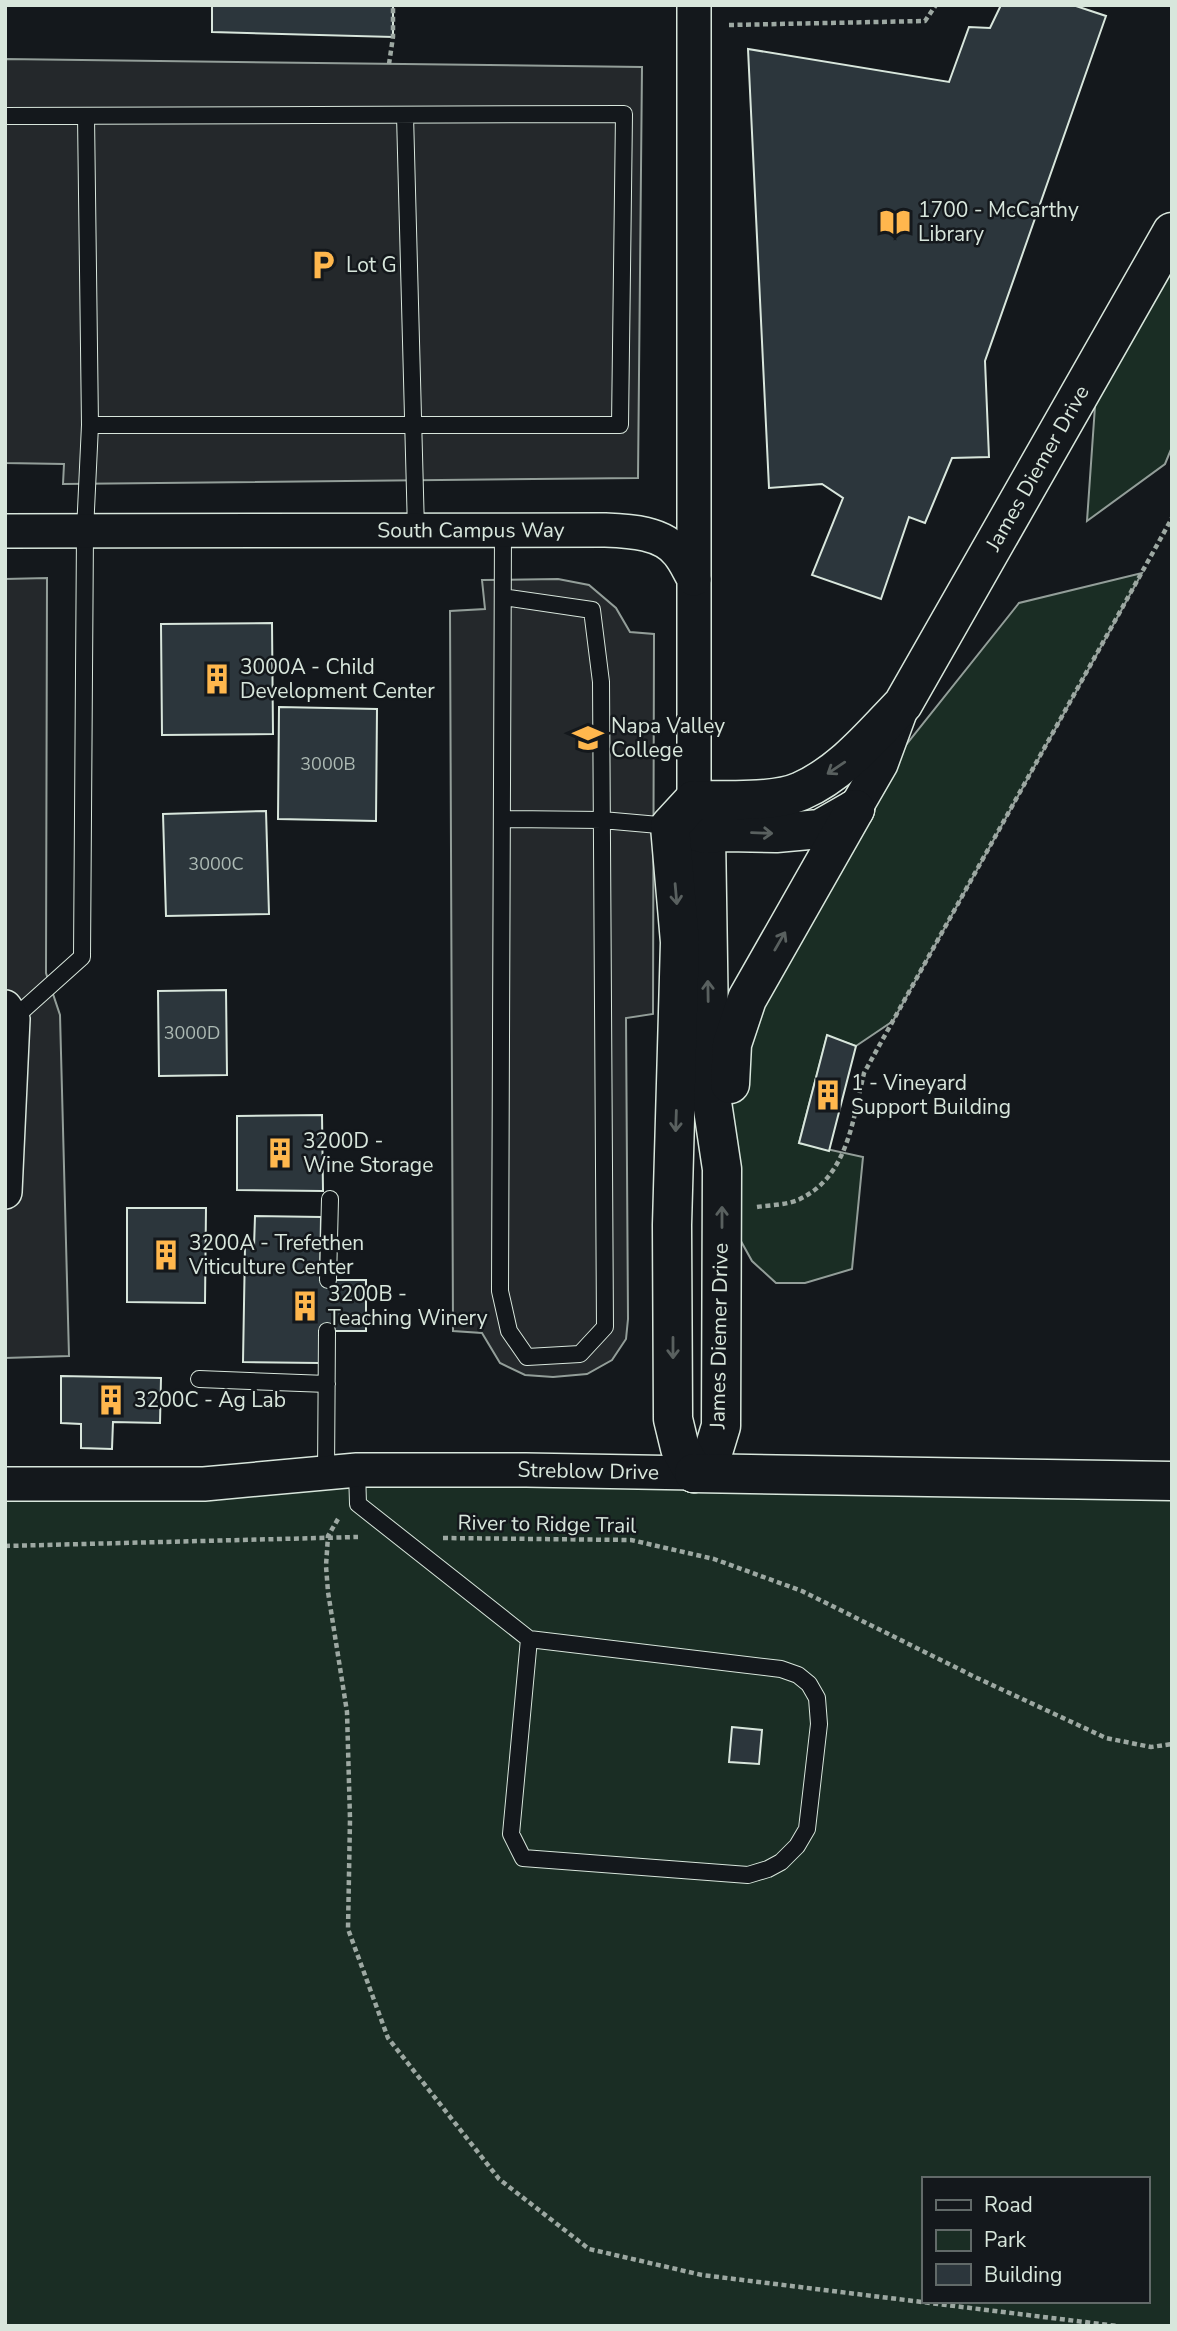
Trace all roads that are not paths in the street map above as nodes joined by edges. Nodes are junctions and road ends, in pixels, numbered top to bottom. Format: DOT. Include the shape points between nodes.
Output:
graph roads {
  1 [pos="694,16"];
  2 [pos="405,115"];
  3 [pos="5,116"];
  4 [pos="86,116"];
  5 [pos="1172,232"];
  6 [pos="90,425"];
  7 [pos="412,425"];
  8 [pos="416,530"];
  9 [pos="503,530"];
  10 [pos="5,531"];
  11 [pos="85,531"];
  12 [pos="694,579"];
  13 [pos="503,597"];
  14 [pos="903,704"];
  15 [pos="855,809"];
  16 [pos="502,819"];
  17 [pos="602,820"];
  18 [pos="690,820"];
  19 [pos="9,1013"];
  20 [pos="722,1169"];
  21 [pos="5,1192"];
  22 [pos="330,1199"];
  23 [pos="328,1280"];
  24 [pos="327,1331"];
  25 [pos="199,1379"];
  26 [pos="327,1384"];
  27 [pos="341,1472"];
  28 [pos="694,1474"];
  29 [pos="1172,1481"];
  30 [pos="5,1484"];
  31 [pos="528,1639"];
  1 -- 12 [label="street"];
  2 -- 4 [label="lane"];
  2 -- 7 [label="lane"];
  2 -- 7 [label="lane" via="624,114 620,425"];
  3 -- 4 [label="lane"];
  4 -- 6 [label="lane"];
  5 -- 14 [label="street, James Diemer Drive"];
  6 -- 7 [label="lane"];
  6 -- 11 [label="lane"];
  7 -- 8 [label="lane"];
  8 -- 9 [label="street, South Campus Way"];
  8 -- 11 [label="street, South Campus Way"];
  9 -- 12 [label="street, South Campus Way" via="632,531 659,539 678,552"];
  9 -- 13 [label="lane"];
  10 -- 11 [label="street, South Campus Way"];
  11 -- 19 [label="lane" via="82,957"];
  12 -- 18 [label="street"];
  13 -- 16 [label="lane"];
  13 -- 17 [label="lane" via="592,610 601,682"];
  14 -- 15 [label="street, James Diemer Drive" via="881,764"];
  14 -- 18 [label="street, James Diemer Drive, one-way" via="845,764 800,792"];
  18 -- 15 [label="street, one-way" via="726,832 776,833 820,829"];
  20 -- 15 [label="street, one-way" via="732,1044 747,999"];
  16 -- 17 [label="lane"];
  16 -- 17 [label="lane" via="500,1292 509,1331 527,1357 580,1354 605,1327"];
  17 -- 18 [label="lane"];
  20 -- 18 [label="street, James Diemer Drive, one-way" via="710,1089"];
  18 -- 28 [label="street, James Diemer Drive, one-way" via="680,942 672,1225 673,1419 680,1448"];
  19 -- 21 [label="street"];
  28 -- 20 [label="street, James Diemer Drive, one-way" via="714,1450 721,1426"];
  22 -- 23 [label="lane"];
  24 -- 26 [label="lane"];
  25 -- 26 [label="lane"];
  26 -- 27 [label="lane"];
  27 -- 28 [label="street, Streblow Drive"];
  27 -- 30 [label="street, Streblow Drive" via="204,1484"];
  27 -- 31 [label="lane" via="358,1504"];
  28 -- 29 [label="street, Streblow Drive"];
  31 -- 31 [label="lane" via="799,1675 817,1698 819,1724 807,1829 797,1846 775,1866 748,1875 523,1858 511,1834"];
}
